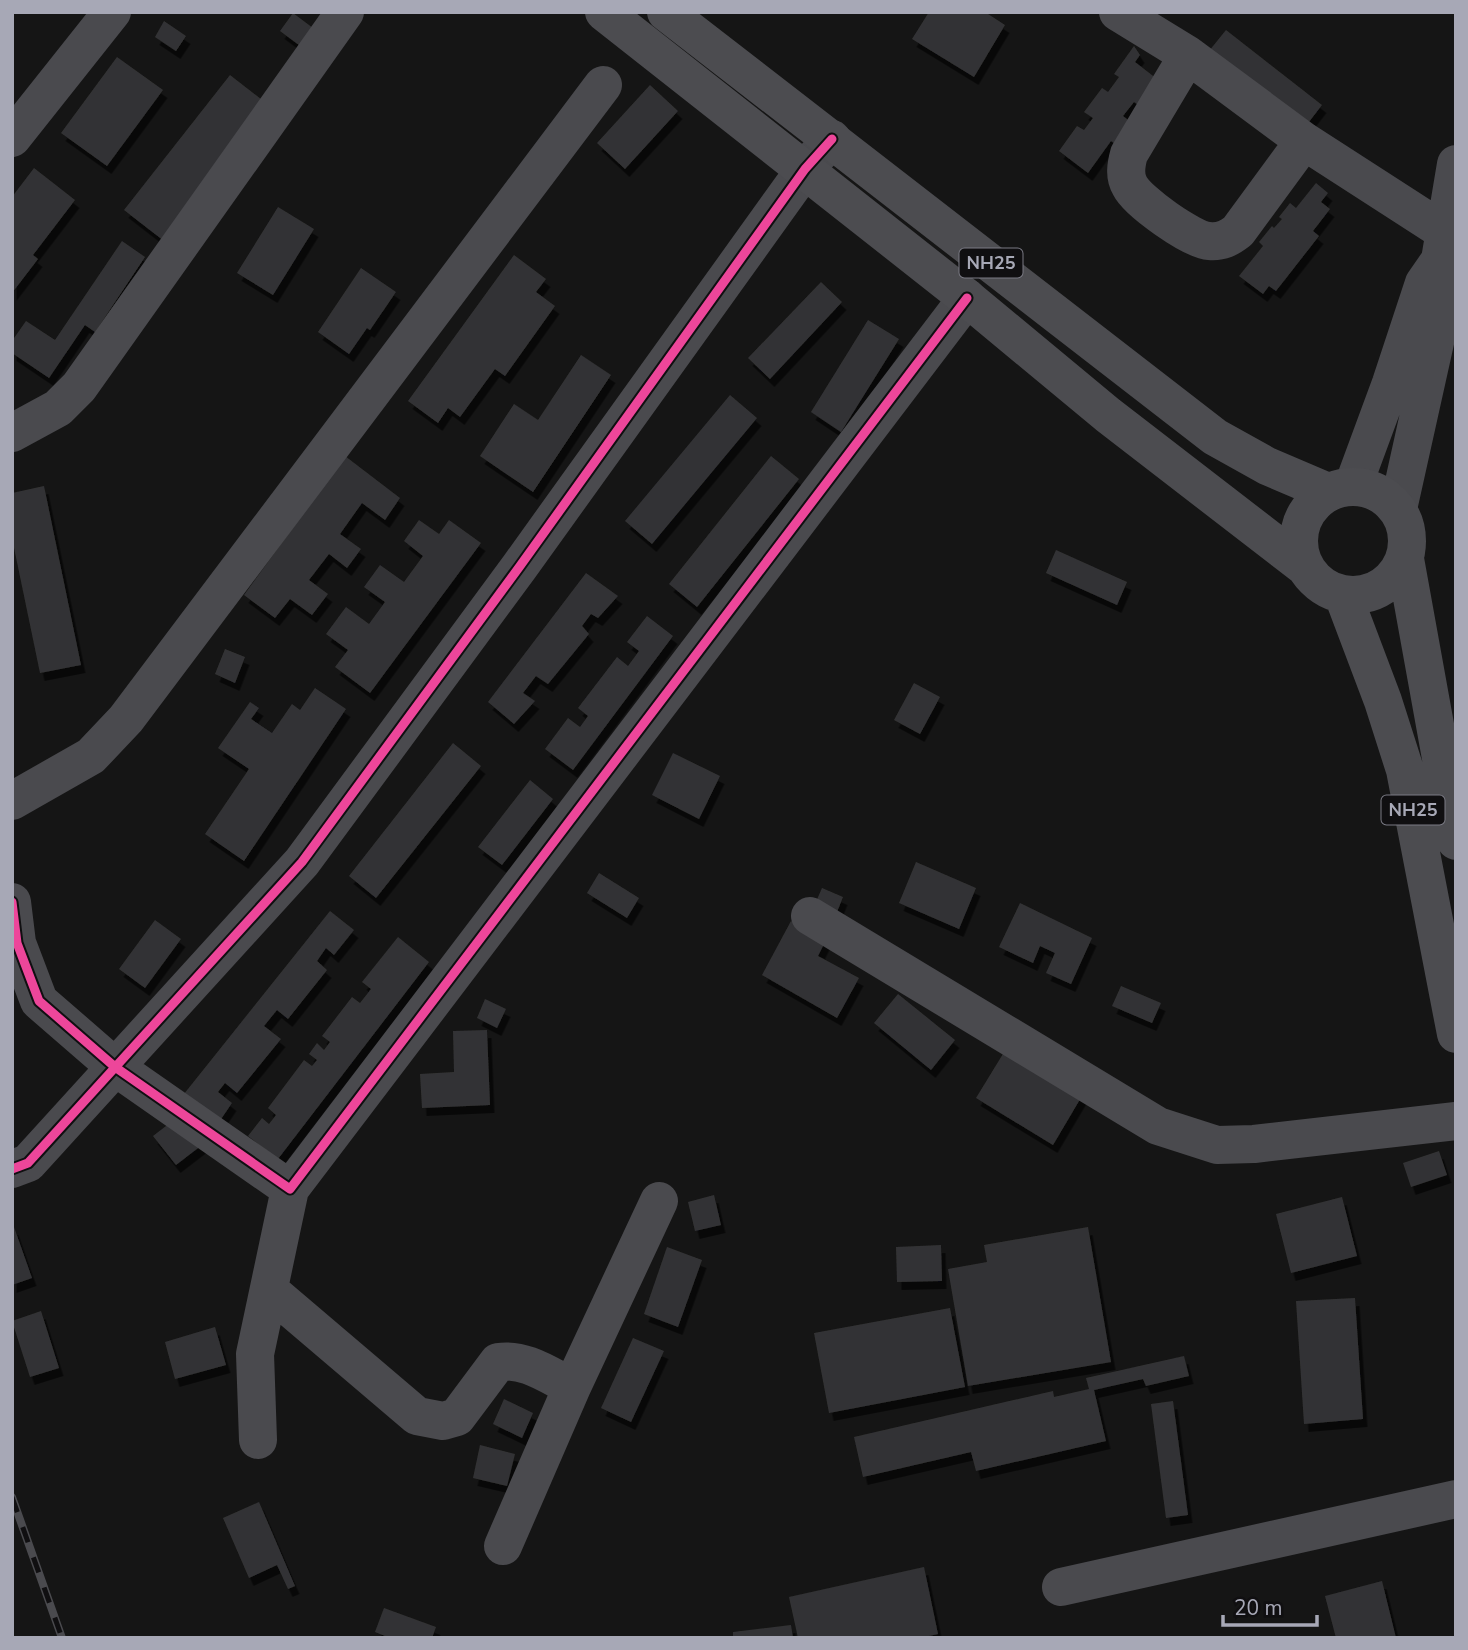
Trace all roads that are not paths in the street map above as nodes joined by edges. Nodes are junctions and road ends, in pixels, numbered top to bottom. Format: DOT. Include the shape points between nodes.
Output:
graph roads {
  1 [pos="112,12"];
  2 [pos="345,12"];
  3 [pos="604,12"];
  4 [pos="666,12"];
  5 [pos="1118,12"];
  6 [pos="1188,55"];
  7 [pos="603,85"];
  8 [pos="12,138"];
  9 [pos="832,139"];
  10 [pos="1304,141"];
  11 [pos="1456,164"];
  12 [pos="805,169"];
  13 [pos="1443,269"];
  14 [pos="967,298"];
  15 [pos="12,433"];
  16 [pos="1341,489"];
  17 [pos="1398,509"];
  18 [pos="1405,559"];
  19 [pos="1305,567"];
  20 [pos="1343,595"];
  21 [pos="12,801"];
  22 [pos="1456,841"];
  23 [pos="12,902"];
  24 [pos="810,916"];
  25 [pos="1456,1034"];
  26 [pos="115,1067"];
  27 [pos="1456,1121"];
  28 [pos="12,1169"];
  29 [pos="290,1189"];
  30 [pos="659,1201"];
  31 [pos="269,1290"];
  32 [pos="572,1387"];
  33 [pos="258,1440"];
  34 [pos="1456,1499"];
  35 [pos="503,1546"];
  36 [pos="1061,1587"];
  1 -- 8 [label="street"];
  2 -- 15 [label="street" via="79,387 58,408"];
  3 -- 12 [label="main road, NH25"];
  4 -- 9 [label="main road, NH25"];
  5 -- 6 [label="street"];
  6 -- 10 [label="street"];
  6 -- 10 [label="street" via="1129,155 1125,169 1141,200 1196,238 1226,240"];
  7 -- 21 [label="street" via="126,719 91,756"];
  9 -- 12 [label="street"];
  9 -- 16 [label="main road, NH25" via="1215,437 1267,466"];
  10 -- 13 [label="street"];
  11 -- 13 [label="street"];
  12 -- 14 [label="main road, NH25"];
  12 -- 26 [label="street" via="302,862"];
  13 -- 16 [label="street"];
  13 -- 17 [label="street"];
  14 -- 19 [label="main road, NH25" via="1108,415"];
  14 -- 29 [label="street"];
  16 -- 17 [label="main road, NH25" via="1379,492"];
  16 -- 19 [label="main road" via="1307,512 1298,538"];
  17 -- 18 [label="main road, NH25" via="1408,533"];
  18 -- 20 [label="main road" via="1391,581 1368,594"];
  18 -- 22 [label="main road, NH25"];
  19 -- 20 [label="main road, NH25" via="1321,585"];
  20 -- 25 [label="main road, NH25" via="1405,770"];
  23 -- 26 [label="street" via="16,943 39,1001"];
  24 -- 27 [label="street" via="1170,1130 1217,1144 1254,1144"];
  26 -- 28 [label="street" via="28,1163"];
  26 -- 29 [label="street"];
  29 -- 31 [label="street"];
  30 -- 32 [label="street"];
  31 -- 32 [label="street" via="417,1416 443,1421 457,1417 498,1362 508,1360 525,1363"];
  31 -- 33 [label="street" via="255,1354"];
  32 -- 35 [label="street"];
  34 -- 36 [label="street"];
}
